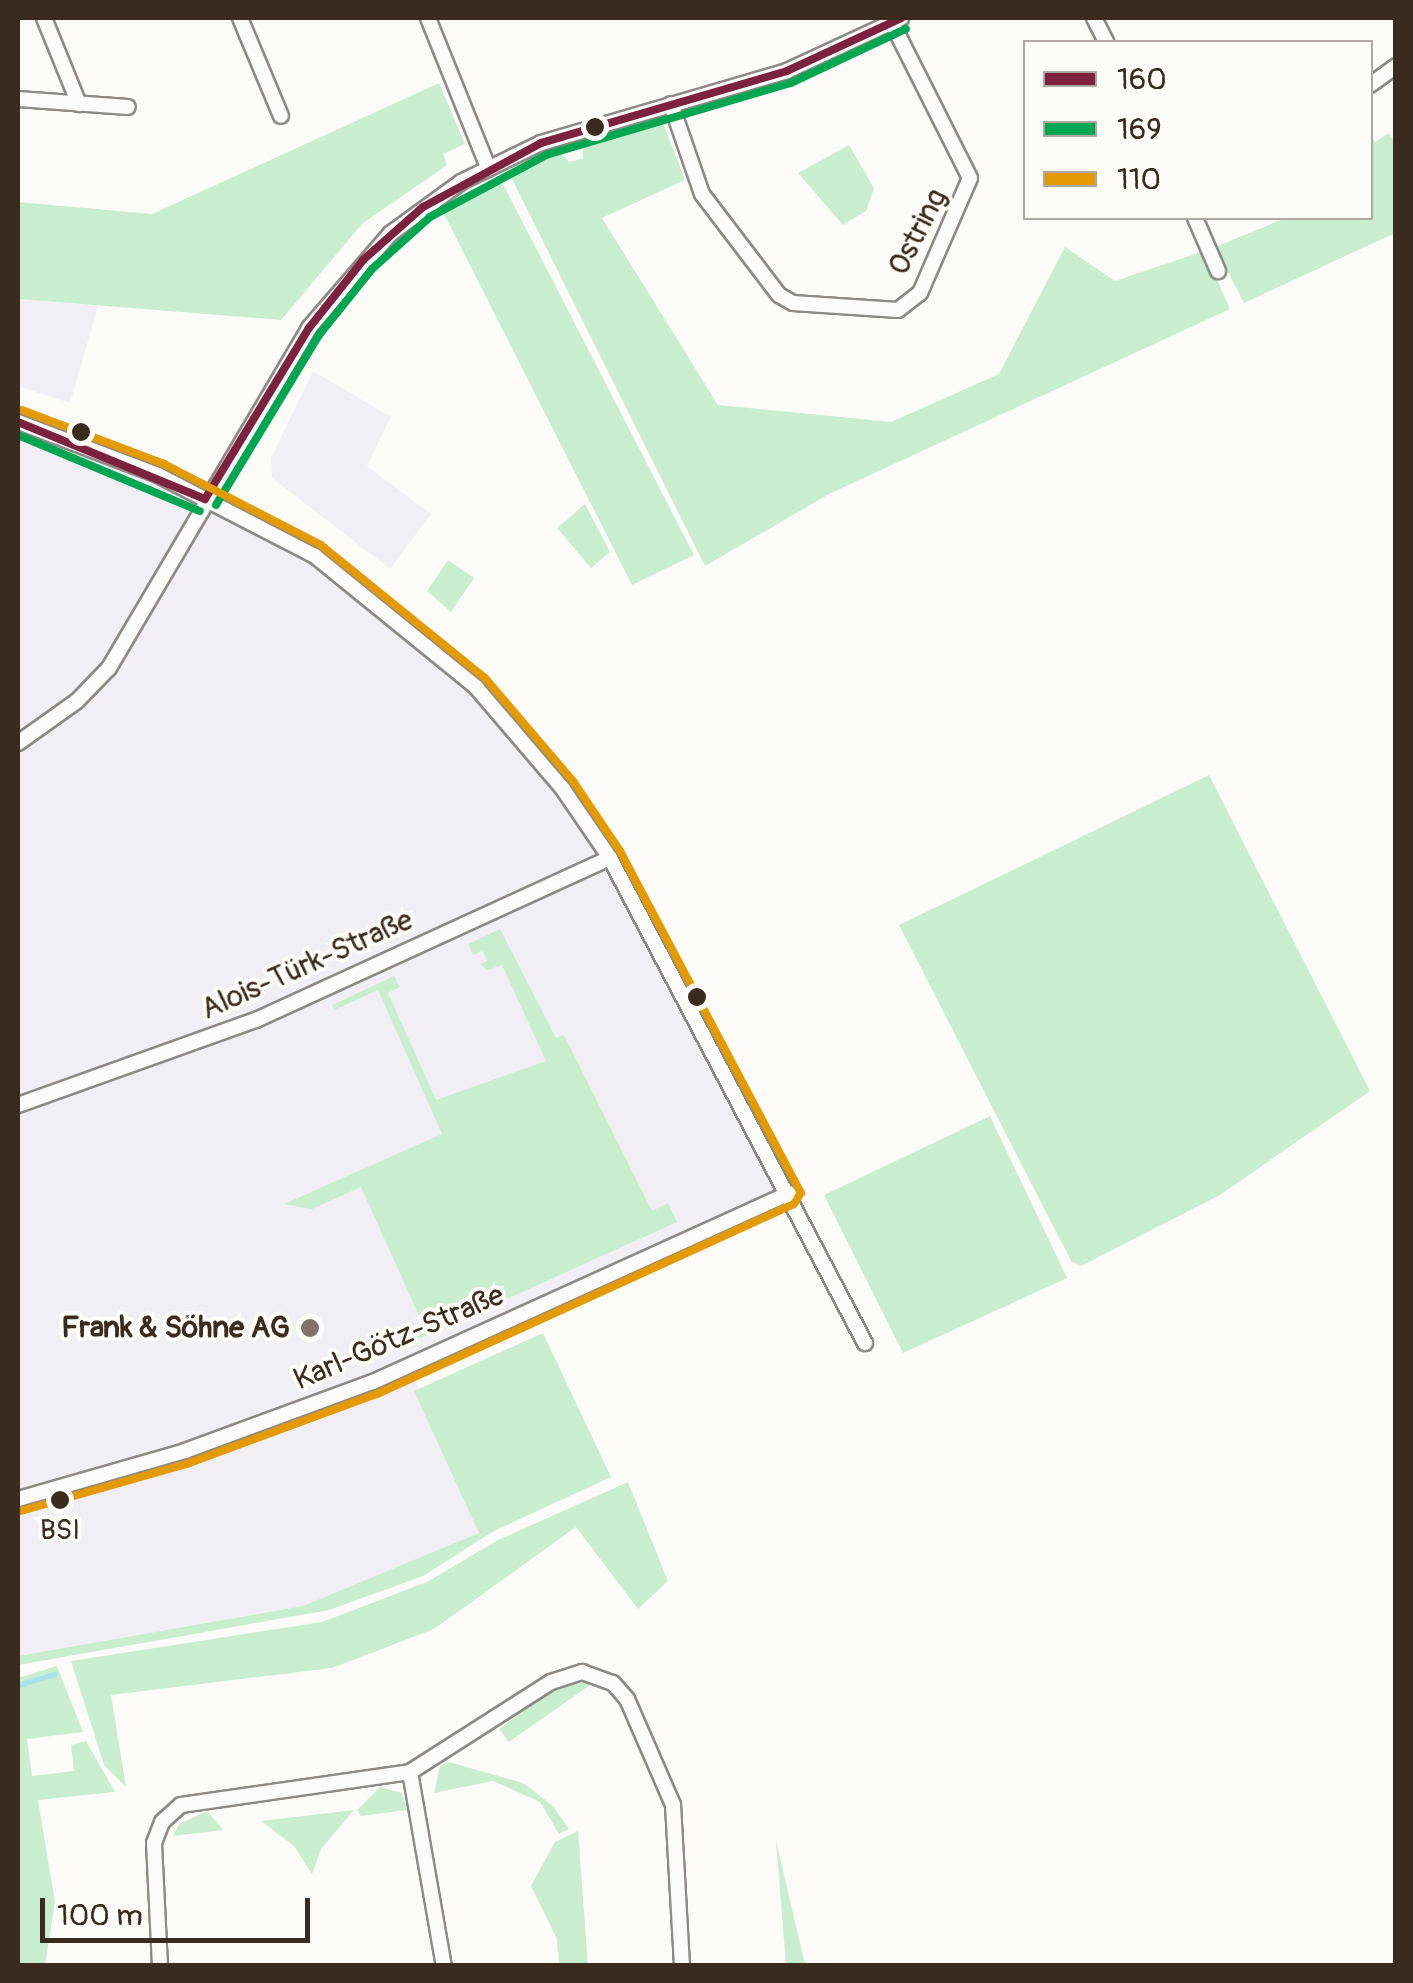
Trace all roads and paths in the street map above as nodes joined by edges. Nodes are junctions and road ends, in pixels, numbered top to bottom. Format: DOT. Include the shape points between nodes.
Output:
graph roads {
  1 [pos="44,18"];
  2 [pos="240,18"];
  3 [pos="428,18"];
  4 [pos="896,20"];
  5 [pos="1396,66"];
  6 [pos="1373,83"];
  7 [pos="18,99"];
  8 [pos="79,104"];
  9 [pos="671,104"];
  10 [pos="128,107"];
  11 [pos="281,116"];
  12 [pos="488,167"];
  13 [pos="1195,220"];
  14 [pos="1218,271"];
  15 [pos="18,422"];
  16 [pos="205,498"];
  17 [pos="18,743"];
  18 [pos="610,858"];
  19 [pos="18,1105"];
  20 [pos="789,1193"];
  21 [pos="865,1343"];
  22 [pos="18,1499"];
  23 [pos="410,1772"];
  24 [pos="160,1966"];
  25 [pos="444,1966"];
  26 [pos="682,1966"];
  1 -- 8 [label="street"];
  2 -- 11 [label="street"];
  3 -- 12 [label="street"];
  4 -- 9 [label="street, Ostring" via="787,72"];
  4 -- 9 [label="street, Ostring" via="970,178 920,294 898,310 800,304 779,296 702,194"];
  5 -- 6 [label="street"];
  7 -- 8 [label="street"];
  8 -- 10 [label="street"];
  9 -- 12 [label="street, Ostring" via="568,133"];
  12 -- 16 [label="street, Ostring" via="424,207 363,260 309,328"];
  13 -- 14 [label="street"];
  15 -- 16 [label="street"];
  16 -- 17 [label="street, Ostring" via="109,668 78,701"];
  16 -- 18 [label="street" via="316,556 437,650 526,744"];
  18 -- 19 [label="street, Alois-Türk-Straße" via="256,1020"];
  18 -- 20 [label="street"];
  20 -- 21 [label="street"];
  20 -- 22 [label="street, Karl-Götz-Straße" via="373,1382 185,1451"];
  23 -- 24 [label="street" via="181,1804 162,1822 154,1843"];
  23 -- 25 [label="street"];
  23 -- 26 [label="street" via="562,1676 603,1678 627,1699 673,1805"];
}
